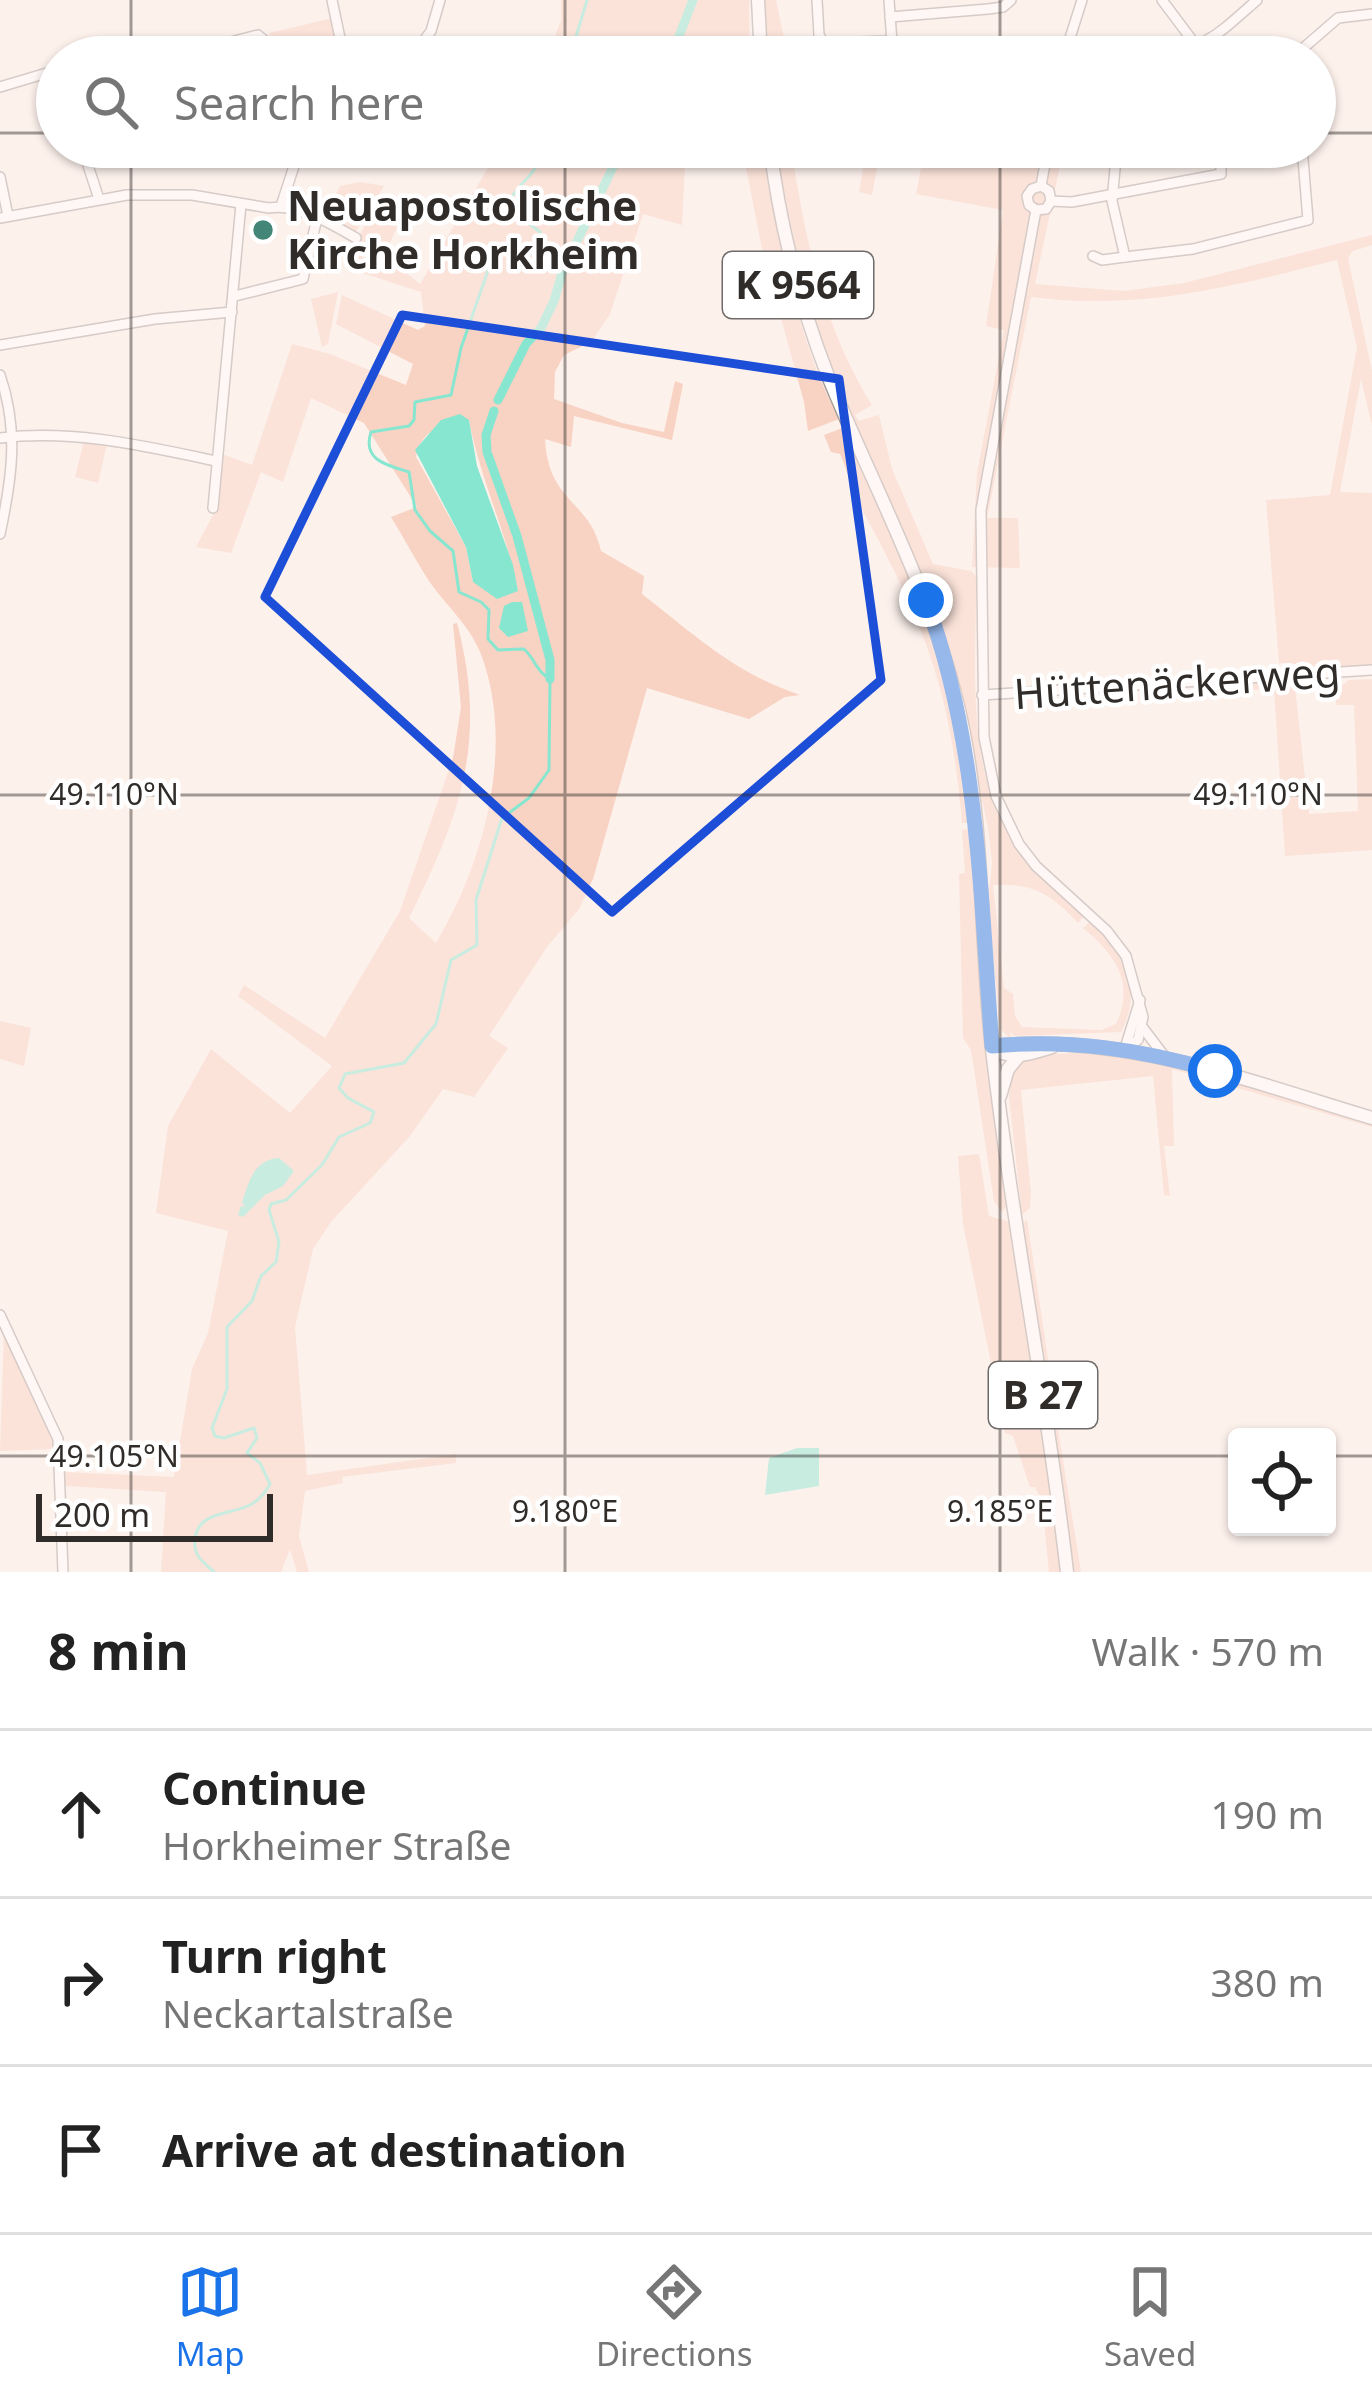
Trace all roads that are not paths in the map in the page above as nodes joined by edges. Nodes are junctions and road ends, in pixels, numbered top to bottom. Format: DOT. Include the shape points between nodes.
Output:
graph roads {
  1 [pos="332,0"];
  2 [pos="440,0"];
  3 [pos="758,0"];
  4 [pos="818,0"];
  5 [pos="889,0"];
  6 [pos="1011,0"];
  7 [pos="1082,0"];
  8 [pos="1162,0"];
  9 [pos="1256,0"];
  10 [pos="1372,14"];
  11 [pos="890,17"];
  12 [pos="340,36"];
  13 [pos="428,36"];
  14 [pos="760,36"];
  15 [pos="819,36"];
  16 [pos="892,36"];
  17 [pos="1069,36"];
  18 [pos="1189,36"];
  19 [pos="1216,36"];
  20 [pos="1318,36"];
  21 [pos="36,76"];
  22 [pos="0,87"];
  23 [pos="89,168"];
  24 [pos="293,168"];
  25 [pos="774,168"];
  26 [pos="1044,168"];
  27 [pos="1115,168"];
  28 [pos="1221,168"];
  29 [pos="1304,168"];
  30 [pos="0,177"];
  31 [pos="1041,186"];
  32 [pos="1112,193"];
  33 [pos="99,199"];
  34 [pos="1052,201"];
  35 [pos="241,204"];
  36 [pos="280,206"];
  37 [pos="1036,210"];
  38 [pos="4,217"];
  39 [pos="317,218"];
  40 [pos="356,238"];
  41 [pos="1093,256"];
  42 [pos="1125,257"];
  43 [pos="235,296"];
  44 [pos="232,312"];
  45 [pos="0,345"];
  46 [pos="0,375"];
  47 [pos="14,436"];
  48 [pos="0,438"];
  49 [pos="216,460"];
  50 [pos="212,508"];
  51 [pos="0,534"];
  52 [pos="1372,670"];
  53 [pos="982,695"];
  54 [pos="981,886"];
  55 [pos="1140,1000"];
  56 [pos="1142,1027"];
  57 [pos="992,1046"];
  58 [pos="1056,1046"];
  59 [pos="1125,1048"];
  60 [pos="1020,1055"];
  61 [pos="1166,1057"];
  62 [pos="999,1102"];
  63 [pos="1372,1118"];
  64 [pos="0,1315"];
  65 [pos="63,1572"];
  66 [pos="1066,1572"];
  1 -- 12 [label="street"];
  2 -- 13 [label="street"];
  3 -- 14 [label="main road"];
  4 -- 15 [label="street"];
  5 -- 11 [label="street"];
  6 -- 11 [label="street"];
  7 -- 17 [label="street"];
  8 -- 18 [label="street"];
  9 -- 19 [label="street"];
  10 -- 20 [label="street" via="1338,18"];
  11 -- 16 [label="street"];
  21 -- 22 [label="street"];
  23 -- 33 [label="street"];
  24 -- 36 [label="street"];
  25 -- 54 [label="main road, K 9564" via="804,309 932,614 969,758"];
  26 -- 31 [label="street"];
  27 -- 32 [label="street"];
  28 -- 32 [label="street"];
  29 -- 42 [label="street" via="1308,220"];
  30 -- 38 [label="street"];
  31 -- 34 [label="street"];
  31 -- 37 [label="street" via="1027,196"];
  32 -- 34 [label="street"];
  32 -- 42 [label="street"];
  33 -- 35 [label="street" via="192,195"];
  33 -- 38 [label="street"];
  34 -- 37 [label="street"];
  35 -- 36 [label="street"];
  35 -- 43 [label="street"];
  36 -- 39 [label="street"];
  37 -- 53 [label="street" via="981,510"];
  39 -- 40 [label="street"];
  39 -- 43 [label="street" via="303,279"];
  41 -- 42 [label="street"];
  43 -- 44 [label="street"];
  44 -- 45 [label="street"];
  44 -- 49 [label="street"];
  46 -- 47 [label="street"];
  47 -- 48 [label="street"];
  47 -- 49 [label="street" via="92,438"];
  47 -- 51 [label="street"];
  49 -- 50 [label="street"];
  52 -- 53 [label="street, Hüttenäckerweg"];
  53 -- 55 [label="street" via="986,759 1001,810 1036,866 1115,940"];
  54 -- 57 [label="main road, B 27"];
  55 -- 56 [label="street"];
  55 -- 59 [label="street"];
  56 -- 59 [label="street"];
  56 -- 61 [label="street"];
  57 -- 58 [label="main road"];
  57 -- 60 [label="main road"];
  57 -- 62 [label="main road, B 27"];
  58 -- 59 [label="main road"];
  58 -- 60 [label="main road"];
  59 -- 61 [label="main road"];
  60 -- 62 [label="main road"];
  61 -- 63 [label="main road"];
  62 -- 66 [label="main road, B 27"];
  64 -- 65 [label="street" via="59,1450"];
}
